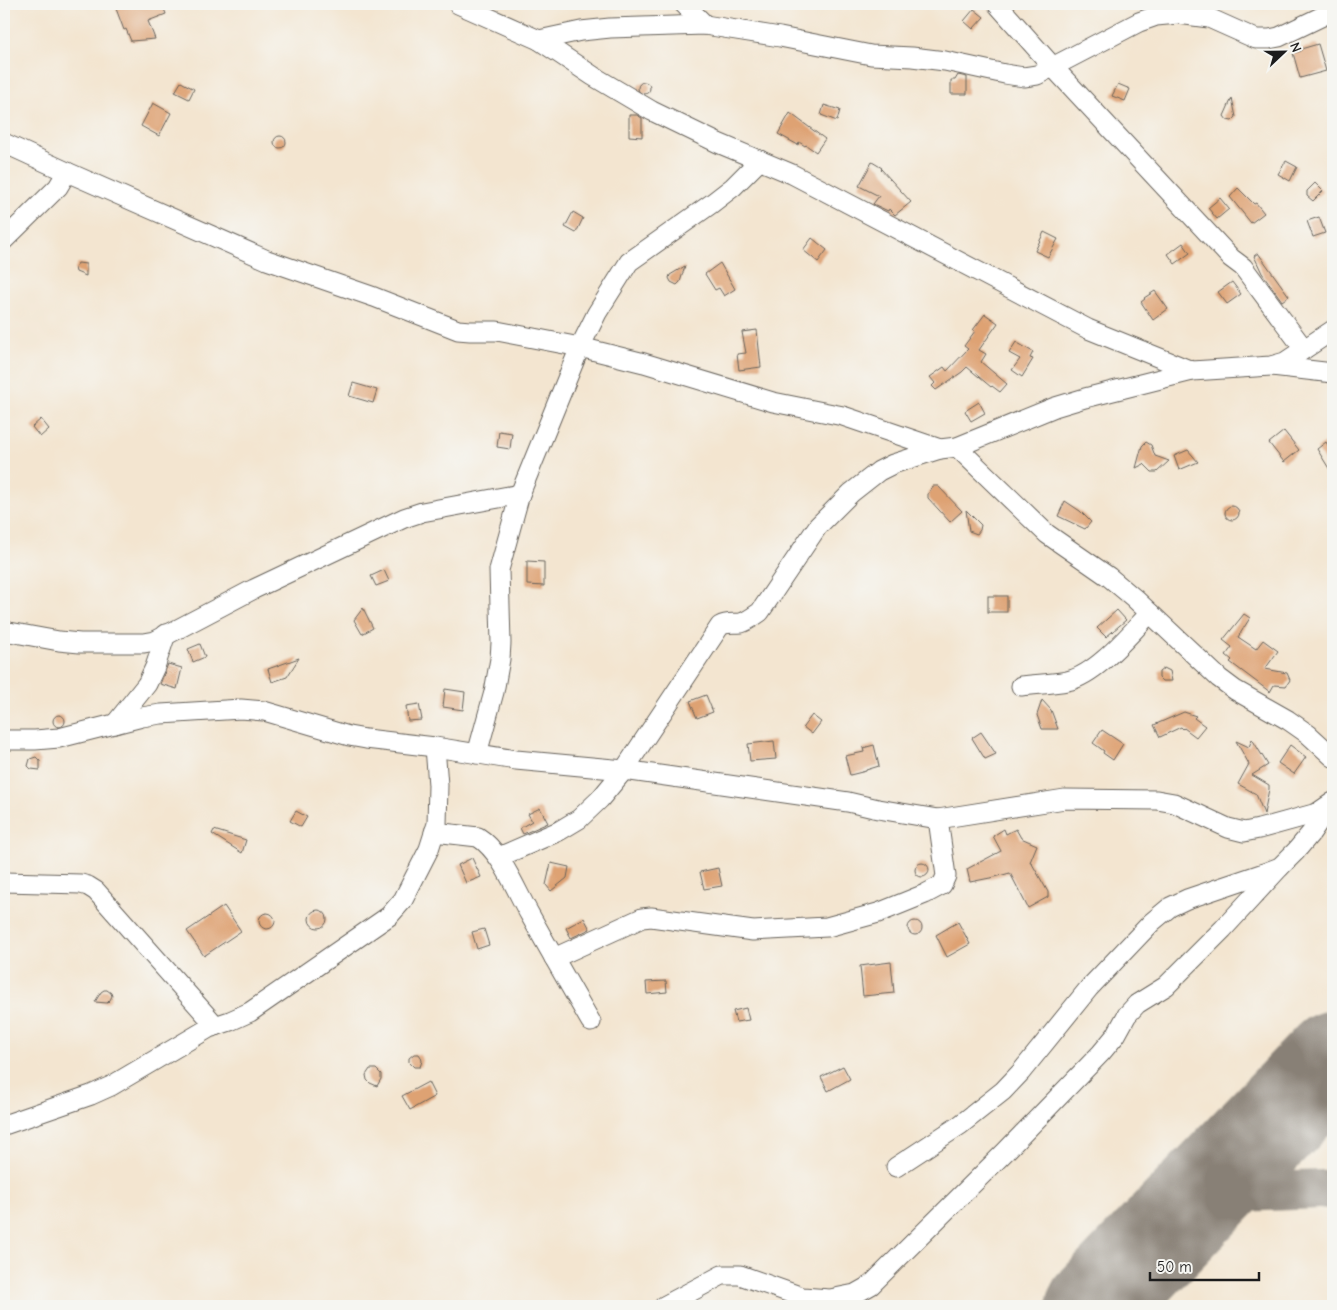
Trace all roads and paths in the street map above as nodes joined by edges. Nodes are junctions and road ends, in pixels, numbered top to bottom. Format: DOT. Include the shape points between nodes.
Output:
graph roads {
  1 [pos="458,4"];
  2 [pos="684,4"];
  3 [pos="996,4"];
  4 [pos="1333,11"];
  5 [pos="705,25"];
  6 [pos="539,40"];
  7 [pos="1053,67"];
  8 [pos="4,142"];
  9 [pos="760,160"];
  10 [pos="67,172"];
  11 [pos="4,240"];
  12 [pos="1333,330"];
  13 [pos="580,347"];
  14 [pos="1304,349"];
  15 [pos="1271,366"];
  16 [pos="1192,371"];
  17 [pos="1333,372"];
  18 [pos="948,448"];
  19 [pos="520,494"];
  20 [pos="1150,613"];
  21 [pos="4,631"];
  22 [pos="166,634"];
  23 [pos="1021,686"];
  24 [pos="115,724"];
  25 [pos="4,740"];
  26 [pos="435,747"];
  27 [pos="477,754"];
  28 [pos="1333,756"];
  29 [pos="624,770"];
  30 [pos="1332,803"];
  31 [pos="938,819"];
  32 [pos="434,832"];
  33 [pos="499,857"];
  34 [pos="1280,867"];
  35 [pos="4,882"];
  36 [pos="554,958"];
  37 [pos="591,1022"];
  38 [pos="216,1026"];
  39 [pos="4,1125"];
  40 [pos="896,1167"];
  41 [pos="664,1306"];
  1 -- 6 [label="street"];
  2 -- 5 [label="street"];
  3 -- 7 [label="street"];
  4 -- 7 [label="street" via="1279,37 1256,40 1209,18 1178,14 1156,16"];
  5 -- 6 [label="street" via="610,28"];
  5 -- 7 [label="street" via="872,55 945,61 1024,77"];
  6 -- 9 [label="street" via="652,111"];
  7 -- 14 [label="street" via="1231,258 1243,267"];
  8 -- 10 [label="street"];
  9 -- 13 [label="street" via="733,187 629,262 597,312"];
  9 -- 16 [label="street" via="1088,329"];
  10 -- 11 [label="street" via="58,187"];
  10 -- 13 [label="street" via="267,260 458,330 497,331"];
  12 -- 14 [label="street"];
  13 -- 18 [label="street" via="773,402 843,416"];
  13 -- 19 [label="street"];
  14 -- 15 [label="street" via="1285,362"];
  15 -- 16 [label="street"];
  15 -- 17 [label="street"];
  16 -- 18 [label="street" via="1055,407"];
  18 -- 20 [label="street" via="1047,534 1109,577"];
  18 -- 29 [label="street" via="893,464 851,493 818,526 760,612 740,623 720,626"];
  19 -- 22 [label="street" via="404,518"];
  19 -- 27 [label="street" via="499,570 500,659"];
  20 -- 23 [label="street" via="1084,675 1067,681"];
  20 -- 28 [label="street" via="1235,690 1288,720"];
  21 -- 22 [label="street" via="80,643 144,643"];
  22 -- 24 [label="street" via="146,684"];
  24 -- 25 [label="street" via="59,738"];
  24 -- 26 [label="street" via="142,716 241,709 264,711 349,736"];
  26 -- 27 [label="street"];
  26 -- 32 [label="street" via="438,785"];
  27 -- 29 [label="street"];
  29 -- 31 [label="street" via="848,802"];
  29 -- 33 [label="street" via="579,819 560,831"];
  30 -- 31 [label="street" via="1317,813 1244,832 1174,803 1157,800 1064,799"];
  30 -- 34 [label="street" via="1311,833"];
  31 -- 36 [label="street" via="945,880 925,894 878,913 827,927 753,932 651,916"];
  32 -- 33 [label="street" via="478,837"];
  32 -- 38 [label="street" via="429,850 403,900 389,916 250,1012"];
  33 -- 36 [label="street"];
  34 -- 40 [label="street" via="1170,907 1089,988 1003,1091 960,1125"];
  34 -- 41 [label="street" via="1166,986 1137,1004 1101,1053 872,1284 855,1294 830,1300 802,1297 740,1275 722,1275"];
  35 -- 38 [label="street" via="81,884 96,891"];
  36 -- 37 [label="street"];
  38 -- 39 [label="street" via="111,1086"];
}
